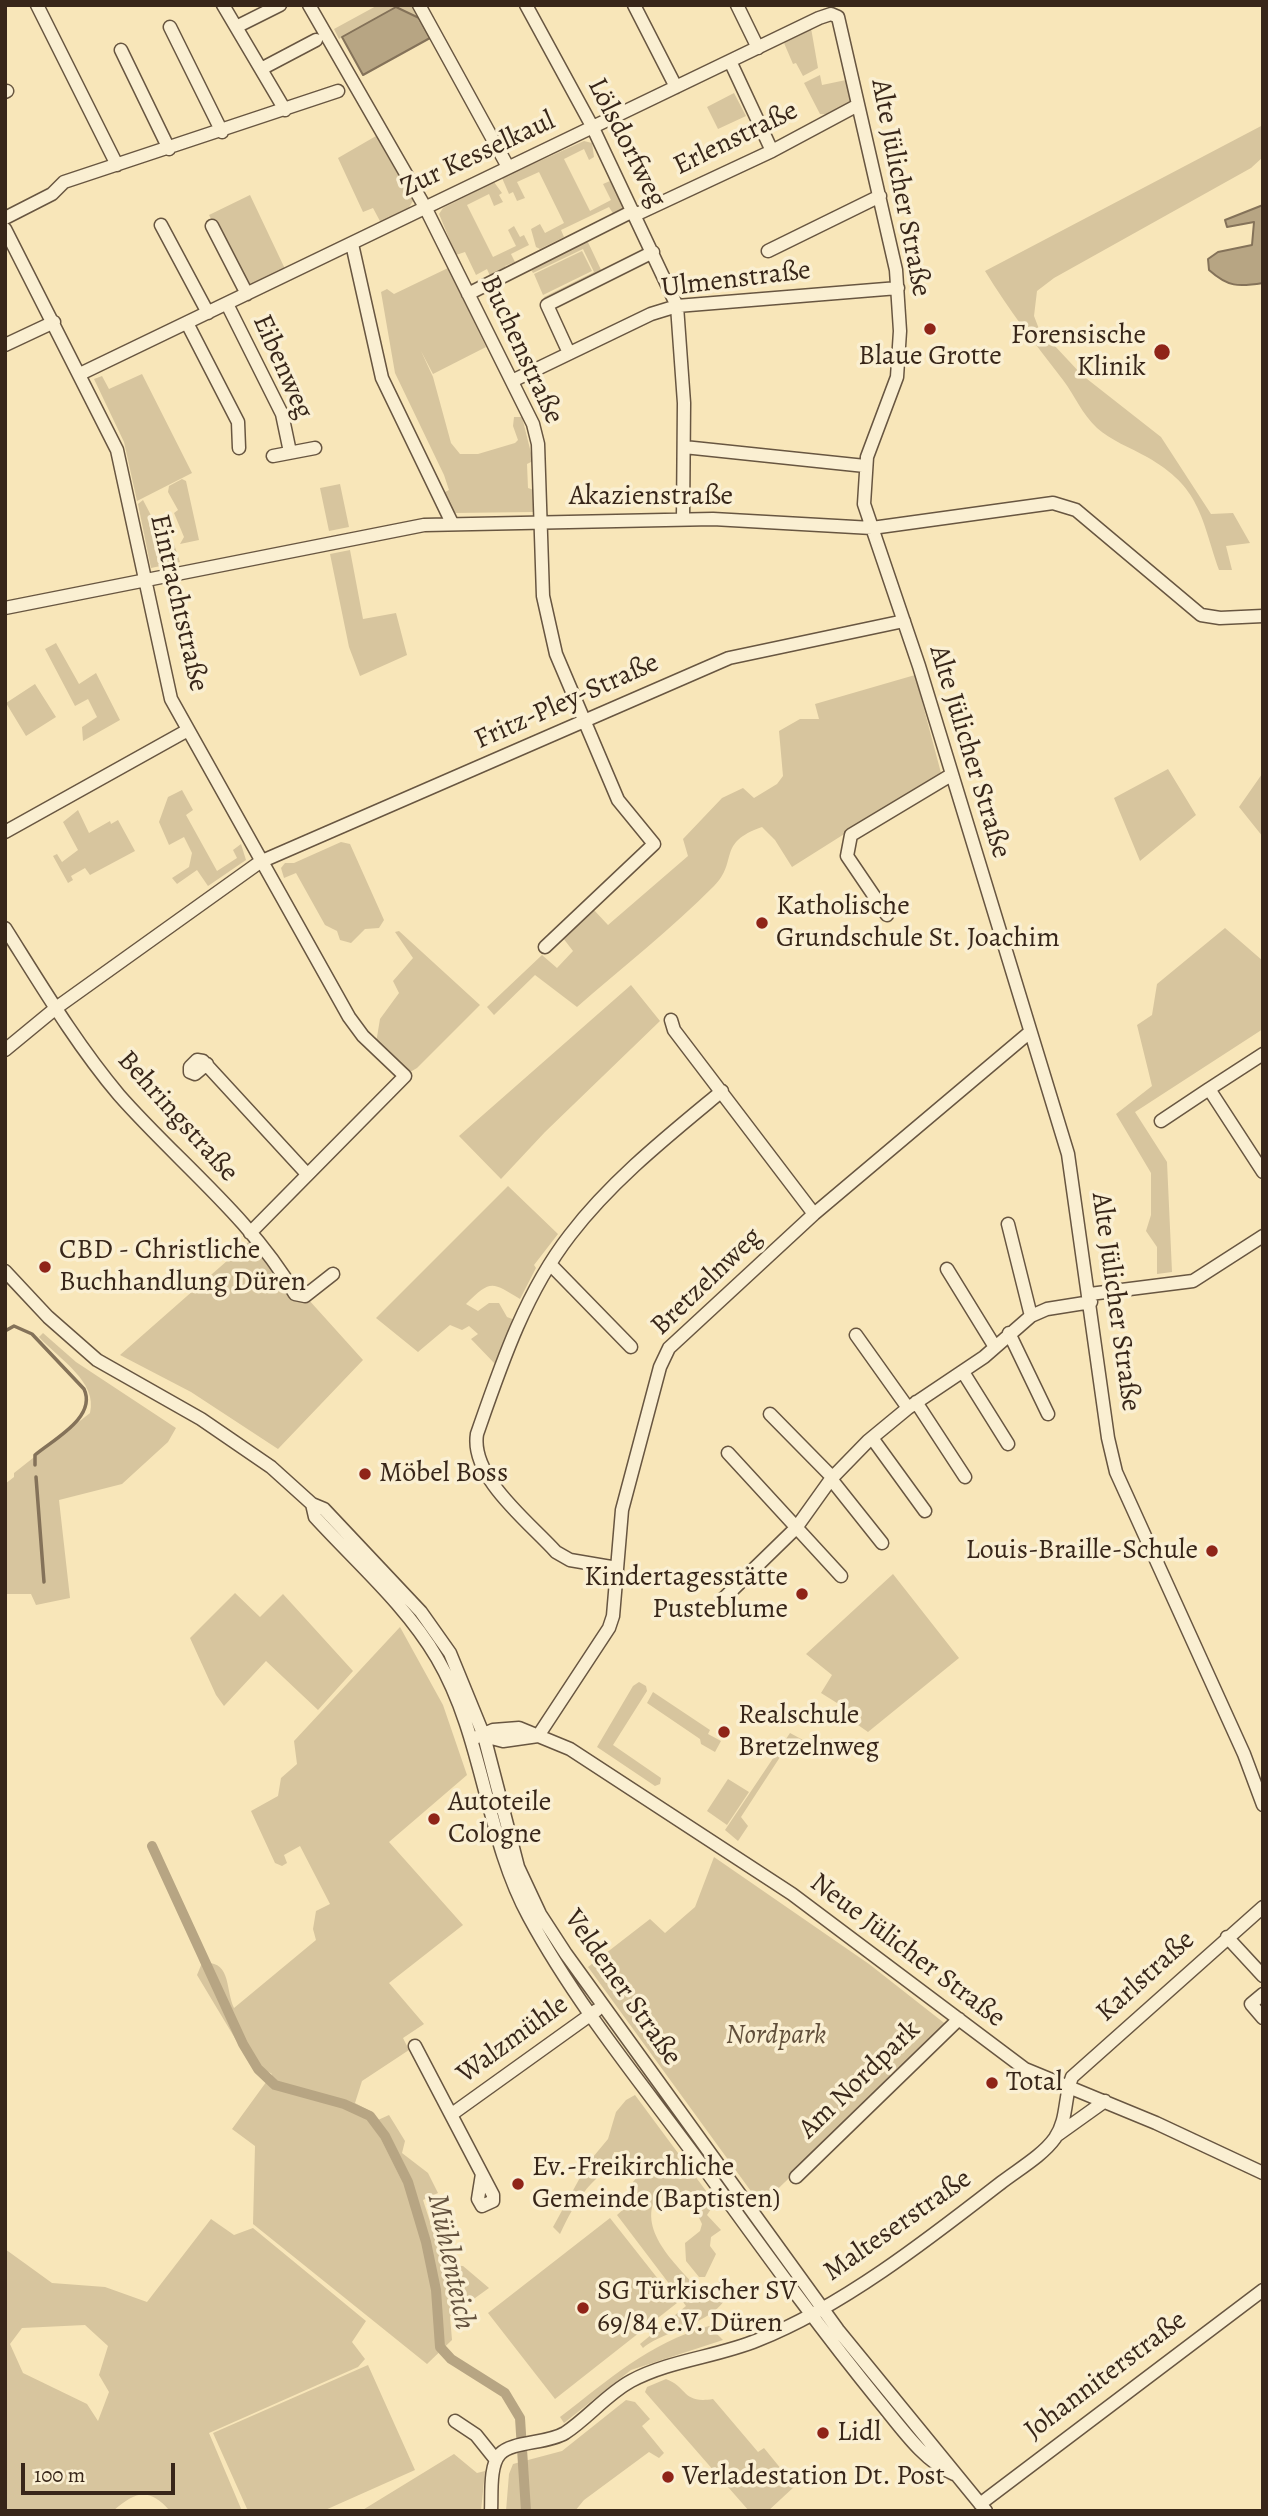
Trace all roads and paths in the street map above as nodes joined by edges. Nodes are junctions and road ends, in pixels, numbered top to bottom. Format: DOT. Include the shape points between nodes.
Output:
graph roads {
  1 [pos="37,5"];
  2 [pos="223,5"];
  3 [pos="280,5"];
  4 [pos="309,5"];
  5 [pos="419,5"];
  6 [pos="526,5"];
  7 [pos="634,5"];
  8 [pos="737,5"];
  9 [pos="840,21"];
  10 [pos="170,27"];
  11 [pos="236,27"];
  12 [pos="316,40"];
  13 [pos="758,48"];
  14 [pos="121,50"];
  15 [pos="730,61"];
  16 [pos="261,69"];
  17 [pos="676,88"];
  18 [pos="338,90"];
  19 [pos="859,105"];
  20 [pos="285,110"];
  21 [pos="593,128"];
  22 [pos="222,132"];
  23 [pos="169,149"];
  24 [pos="772,150"];
  25 [pos="117,165"];
  26 [pos="508,167"];
  27 [pos="880,196"];
  28 [pos="425,207"];
  29 [pos="634,213"];
  30 [pos="5,218"];
  31 [pos="162,225"];
  32 [pos="212,226"];
  33 [pos="5,229"];
  34 [pos="352,244"];
  35 [pos="768,251"];
  36 [pos="653,253"];
  37 [pos="898,288"];
  38 [pos="247,294"];
  39 [pos="468,294"];
  40 [pos="226,304"];
  41 [pos="677,306"];
  42 [pos="208,313"];
  43 [pos="54,322"];
  44 [pos="187,323"];
  45 [pos="5,345"];
  46 [pos="569,353"];
  47 [pos="80,374"];
  48 [pos="512,381"];
  49 [pos="239,447"];
  50 [pos="684,447"];
  51 [pos="315,448"];
  52 [pos="290,452"];
  53 [pos="273,456"];
  54 [pos="865,466"];
  55 [pos="683,519"];
  56 [pos="541,522"];
  57 [pos="452,523"];
  58 [pos="872,528"];
  59 [pos="144,580"];
  60 [pos="5,608"];
  61 [pos="1263,616"];
  62 [pos="904,621"];
  63 [pos="583,721"];
  64 [pos="188,730"];
  65 [pos="951,775"];
  66 [pos="5,832"];
  67 [pos="260,862"];
  68 [pos="887,915"];
  69 [pos="5,929"];
  70 [pos="545,947"];
  71 [pos="56,1008"];
  72 [pos="671,1020"];
  73 [pos="1030,1032"];
  74 [pos="5,1050"];
  75 [pos="1263,1054"];
  76 [pos="206,1064"];
  77 [pos="1209,1089"];
  78 [pos="722,1091"];
  79 [pos="1161,1121"];
  80 [pos="1263,1172"];
  81 [pos="307,1174"];
  82 [pos="814,1214"];
  83 [pos="1008,1224"];
  84 [pos="250,1233"];
  85 [pos="1263,1236"];
  86 [pos="550,1264"];
  87 [pos="947,1269"];
  88 [pos="5,1272"];
  89 [pos="333,1274"];
  90 [pos="1090,1298"];
  91 [pos="1031,1316"];
  92 [pos="1009,1333"];
  93 [pos="856,1335"];
  94 [pos="632,1347"];
  95 [pos="995,1347"];
  96 [pos="963,1372"];
  97 [pos="912,1405"];
  98 [pos="770,1413"];
  99 [pos="1048,1414"];
  100 [pos="872,1438"];
  101 [pos="1008,1444"];
  102 [pos="728,1452"];
  103 [pos="965,1476"];
  104 [pos="832,1478"];
  105 [pos="925,1511"];
  106 [pos="796,1528"];
  107 [pos="882,1544"];
  108 [pos="617,1568"];
  109 [pos="841,1576"];
  110 [pos="722,1600"];
  111 [pos="538,1736"];
  112 [pos="477,1737"];
  113 [pos="1263,1805"];
  114 [pos="1263,1907"];
  115 [pos="1227,1937"];
  116 [pos="1263,1976"];
  117 [pos="1263,1994"];
  118 [pos="603,2006"];
  119 [pos="592,2014"];
  120 [pos="959,2018"];
  121 [pos="1263,2018"];
  122 [pos="415,2046"];
  123 [pos="1068,2088"];
  124 [pos="1105,2102"];
  125 [pos="452,2115"];
  126 [pos="1056,2136"];
  127 [pos="482,2174"];
  128 [pos="1263,2174"];
  129 [pos="796,2177"];
  130 [pos="1263,2290"];
  131 [pos="823,2308"];
  132 [pos="810,2316"];
  133 [pos="455,2421"];
  134 [pos="496,2460"];
  135 [pos="954,2474"];
  136 [pos="983,2507"];
  137 [pos="491,2511"];
  1 -- 25 [label="street"];
  2 -- 11 [label="street"];
  3 -- 11 [label="street"];
  4 -- 28 [label="street, Buchenstraße"];
  5 -- 26 [label="street"];
  6 -- 21 [label="street, Lölsdorfweg"];
  7 -- 17 [label="street"];
  8 -- 13 [label="street"];
  9 -- 13 [label="street, Zur Kesselkaul" via="835,14 826,15"];
  9 -- 19 [label="street, Alte Jülicher Straße"];
  10 -- 22 [label="street"];
  11 -- 16 [label="street"];
  12 -- 16 [label="street"];
  13 -- 15 [label="street, Zur Kesselkaul"];
  14 -- 23 [label="street"];
  15 -- 17 [label="street, Zur Kesselkaul"];
  15 -- 24 [label="street"];
  16 -- 20 [label="street"];
  17 -- 21 [label="street, Zur Kesselkaul"];
  18 -- 20 [label="street"];
  19 -- 24 [label="street, Erlenstraße"];
  19 -- 27 [label="street, Alte Jülicher Straße"];
  20 -- 22 [label="street"];
  21 -- 26 [label="street, Zur Kesselkaul"];
  21 -- 29 [label="street, Lölsdorfweg"];
  22 -- 23 [label="street"];
  23 -- 25 [label="street"];
  24 -- 29 [label="street, Erlenstraße"];
  25 -- 30 [label="street" via="64,183"];
  26 -- 28 [label="street, Zur Kesselkaul"];
  27 -- 35 [label="street, Ulmenstraße"];
  27 -- 37 [label="street, Alte Jülicher Straße"];
  28 -- 34 [label="street, Zur Kesselkaul"];
  28 -- 39 [label="street, Buchenstraße"];
  29 -- 36 [label="street, Lölsdorfweg"];
  29 -- 39 [label="street, Erlenstraße"];
  31 -- 42 [label="street"];
  32 -- 38 [label="street"];
  33 -- 43 [label="street, Eintrachtstraße"];
  34 -- 38 [label="street, Zur Kesselkaul"];
  34 -- 57 [label="street" via="382,378"];
  36 -- 41 [label="street, Lölsdorfweg"];
  36 -- 46 [label="street" via="547,305"];
  37 -- 41 [label="street, Ulmenstraße"];
  37 -- 54 [label="street, Alte Jülicher Straße" via="898,377"];
  38 -- 40 [label="street, Zur Kesselkaul"];
  39 -- 48 [label="street, Buchenstraße"];
  40 -- 42 [label="street, Zur Kesselkaul"];
  40 -- 52 [label="street, Eibenweg" via="282,414"];
  41 -- 46 [label="street, Ulmenstraße"];
  41 -- 50 [label="street"];
  42 -- 44 [label="street, Zur Kesselkaul"];
  43 -- 45 [label="street"];
  43 -- 47 [label="street, Eintrachtstraße"];
  44 -- 47 [label="street, Zur Kesselkaul"];
  44 -- 49 [label="street" via="238,422"];
  46 -- 48 [label="street, Ulmenstraße"];
  47 -- 59 [label="street, Eintrachtstraße" via="120,460"];
  48 -- 56 [label="street, Buchenstraße" via="537,433"];
  50 -- 54 [label="street"];
  50 -- 55 [label="street"];
  51 -- 52 [label="street, Eibenweg"];
  52 -- 53 [label="street, Eibenweg"];
  54 -- 58 [label="street, Alte Jülicher Straße" via="864,504"];
  55 -- 56 [label="street, Akazienstraße"];
  55 -- 58 [label="street, Akazienstraße"];
  56 -- 57 [label="street, Akazienstraße"];
  56 -- 63 [label="street, Buchenstraße" via="543,596 549,626"];
  57 -- 59 [label="street, Akazienstraße" via="402,528"];
  58 -- 61 [label="street, Akazienstraße" via="1042,503 1065,505 1200,615"];
  58 -- 62 [label="street, Alte Jülicher Straße"];
  59 -- 60 [label="street, Akazienstraße"];
  59 -- 64 [label="street, Eintrachtstraße" via="167,686"];
  62 -- 63 [label="street, Fritz-Pley-Straße" via="755,650"];
  62 -- 65 [label="street, Alte Jülicher Straße"];
  63 -- 67 [label="street, Fritz-Pley-Straße"];
  63 -- 70 [label="street, Buchenstraße" via="618,800 658,848"];
  64 -- 66 [label="street"];
  64 -- 67 [label="street, Eintrachtstraße"];
  65 -- 68 [label="street" via="851,835 848,856"];
  65 -- 73 [label="street, Alte Jülicher Straße"];
  67 -- 71 [label="street, Fritz-Pley-Straße"];
  67 -- 81 [label="street, Eintrachtstraße" via="349,1017 405,1076"];
  69 -- 71 [label="street, Behringstraße"];
  71 -- 74 [label="street, Fritz-Pley-Straße"];
  71 -- 84 [label="street, Behringstraße" via="118,1094"];
  72 -- 78 [label="street"];
  73 -- 82 [label="street, Bretzelnweg"];
  73 -- 90 [label="street, Alte Jülicher Straße" via="1068,1154"];
  75 -- 77 [label="street"];
  76 -- 81 [label="street"];
  77 -- 79 [label="street"];
  77 -- 80 [label="street"];
  78 -- 82 [label="street"];
  78 -- 86 [label="street" via="588,1212"];
  81 -- 84 [label="street"];
  82 -- 108 [label="street, Bretzelnweg" via="664,1357 622,1510"];
  83 -- 91 [label="street"];
  84 -- 89 [label="street, Behringstraße" via="298,1296 305,1296"];
  85 -- 90 [label="street" via="1193,1281"];
  86 -- 94 [label="street"];
  86 -- 108 [label="street" via="523,1311 475,1444 484,1473 556,1552 570,1560"];
  87 -- 95 [label="street"];
  88 -- 112 [label="street, Veldener Straße" via="97,1360 234,1440 312,1504 324,1508 422,1612 450,1653"];
  90 -- 91 [label="street"];
  90 -- 113 [label="street, Alte Jülicher Straße" via="1116,1472"];
  91 -- 92 [label="street"];
  92 -- 95 [label="street"];
  92 -- 99 [label="street"];
  93 -- 97 [label="street"];
  95 -- 96 [label="street"];
  96 -- 97 [label="street"];
  96 -- 101 [label="street"];
  97 -- 100 [label="street"];
  97 -- 103 [label="street"];
  98 -- 104 [label="street"];
  100 -- 104 [label="street"];
  100 -- 105 [label="street"];
  102 -- 106 [label="street"];
  104 -- 106 [label="street"];
  104 -- 107 [label="street"];
  106 -- 109 [label="street"];
  106 -- 110 [label="street"];
  108 -- 111 [label="street, Bretzelnweg" via="609,1628"];
  111 -- 112 [label="street" via="503,1741"];
  111 -- 120 [label="street, Neue Jülicher Straße" via="570,1749 675,1815 792,1894"];
  112 -- 118 [label="street, Veldener Straße" via="526,1886"];
  112 -- 119 [label="street, Veldener Straße" via="515,1890"];
  114 -- 115 [label="street, Karlstraße"];
  115 -- 116 [label="street"];
  115 -- 123 [label="street, Karlstraße" via="1077,2072"];
  117 -- 121 [label="street" via="1251,2004"];
  118 -- 119 [label="street, Walzmühle"];
  118 -- 131 [label="street, Veldener Straße"];
  119 -- 125 [label="street, Walzmühle"];
  119 -- 132 [label="street, Veldener Straße"];
  120 -- 123 [label="street, Neue Jülicher Straße" via="1025,2069"];
  120 -- 129 [label="street, Am Nordpark"];
  122 -- 125 [label="street, Walzmühle"];
  123 -- 124 [label="street, Neue Jülicher Straße"];
  123 -- 126 [label="street"];
  124 -- 126 [label="street, Malteserstraße"];
  124 -- 128 [label="street, Neue Jülicher Straße"];
  125 -- 127 [label="street, Walzmühle"];
  126 -- 131 [label="street, Malteserstraße" via="971,2207"];
  130 -- 136 [label="street, Johanniterstraße"];
  131 -- 132 [label="street, Malteserstraße"];
  131 -- 135 [label="street, Veldener Straße" via="948,2460"];
  132 -- 134 [label="street, Malteserstraße" via="755,2342 629,2381 564,2434 512,2447"];
  132 -- 135 [label="street, Veldener Straße" via="900,2426 939,2468"];
  133 -- 134 [label="street" via="476,2435"];
  134 -- 137 [label="street"];
  135 -- 136 [label="street, Veldener Straße"];
}
